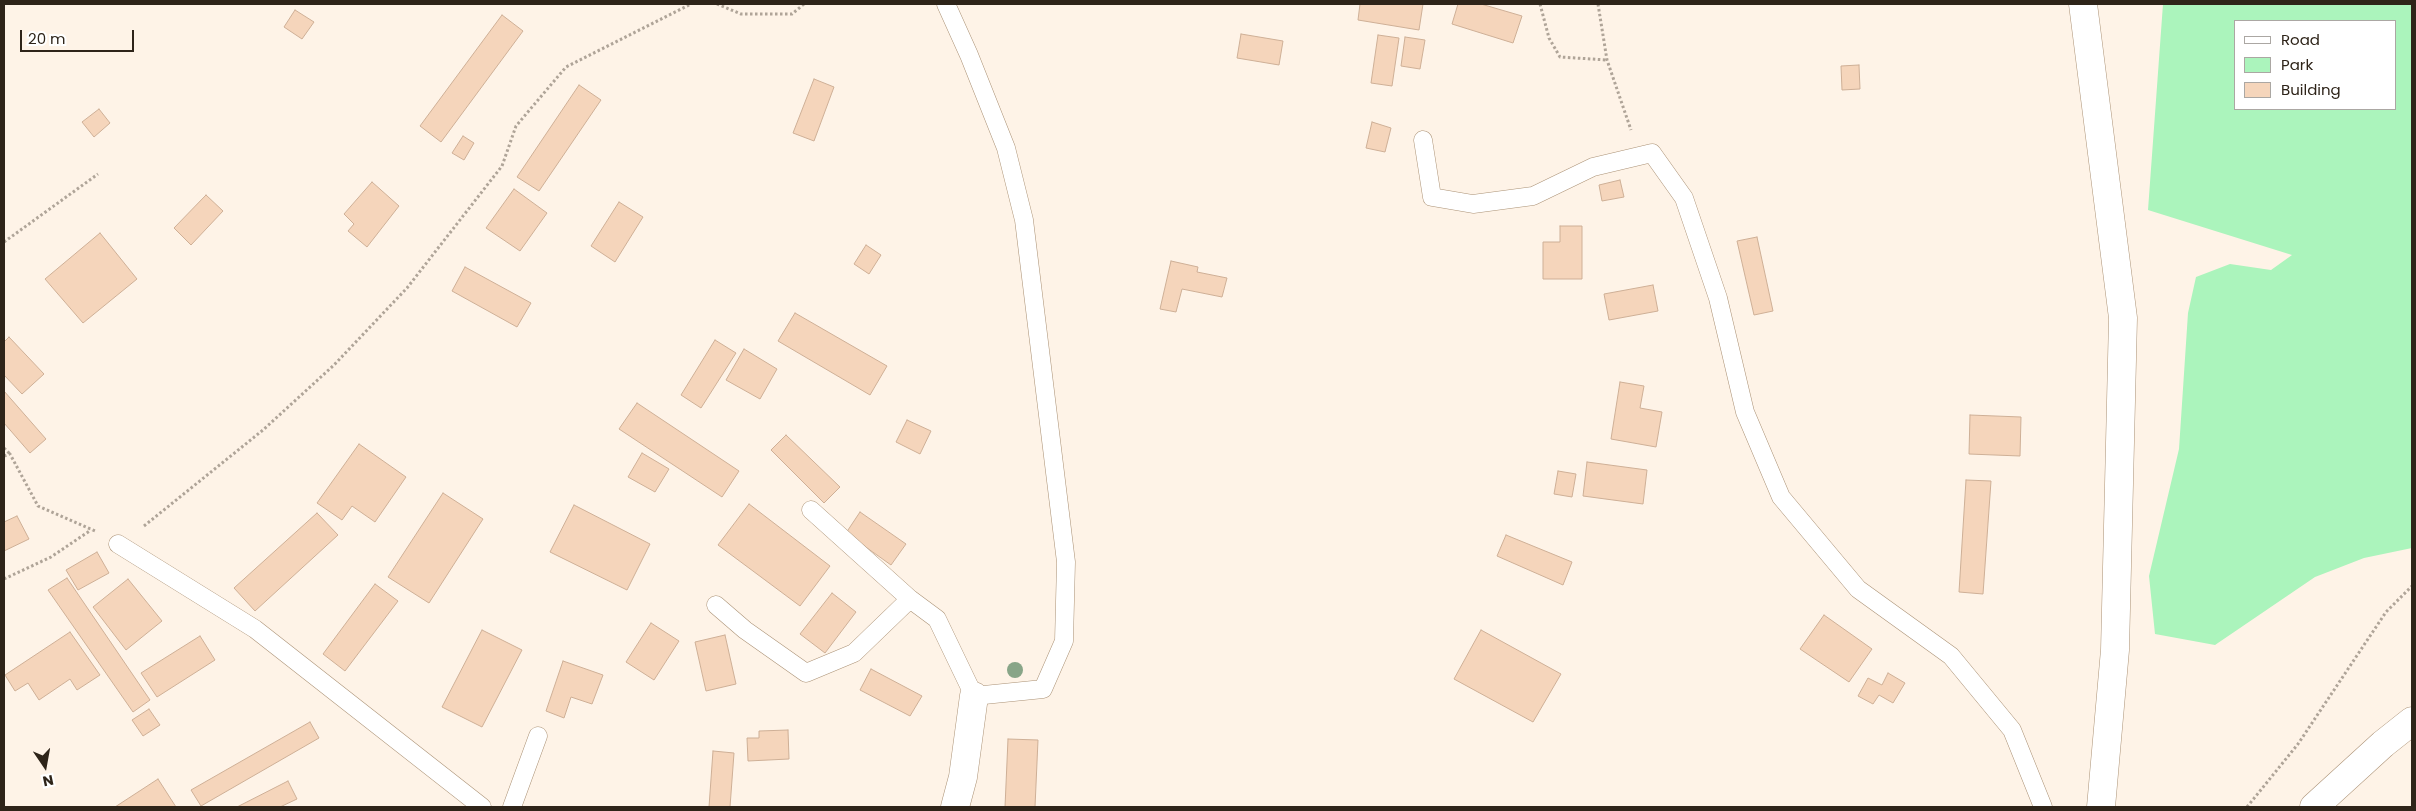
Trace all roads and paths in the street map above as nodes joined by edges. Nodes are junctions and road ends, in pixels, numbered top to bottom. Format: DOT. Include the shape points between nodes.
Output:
graph roads {
  1 [pos="690,4"];
  2 [pos="717,4"];
  3 [pos="804,4"];
  4 [pos="946,4"];
  5 [pos="1540,4"];
  6 [pos="1598,4"];
  7 [pos="2082,4"];
  8 [pos="1607,60"];
  9 [pos="1423,140"];
  10 [pos="1640,156"];
  11 [pos="98,174"];
  12 [pos="4,242"];
  13 [pos="4,448"];
  14 [pos="10,454"];
  15 [pos="4,456"];
  16 [pos="811,510"];
  17 [pos="92,529"];
  18 [pos="118,544"];
  19 [pos="4,579"];
  20 [pos="2412,586"];
  21 [pos="910,598"];
  22 [pos="716,604"];
  23 [pos="974,696"];
  24 [pos="2412,721"];
  25 [pos="538,736"];
  26 [pos="482,807"];
  27 [pos="512,807"];
  28 [pos="955,807"];
  29 [pos="2043,807"];
  30 [pos="2101,807"];
  31 [pos="2246,807"];
  32 [pos="2314,807"];
  1 -- 18 [label="path" via="566,67 516,126 502,166 407,288 334,365 263,430 174,504"];
  2 -- 3 [label="path" via="741,14 792,14"];
  4 -- 23 [label="lane" via="1006,148 1024,220 1066,562 1064,641 1043,689"];
  5 -- 8 [label="path" via="1549,38 1560,57"];
  6 -- 8 [label="path"];
  7 -- 30 [label="street" via="2124,318 2115,650"];
  8 -- 10 [label="path"];
  9 -- 10 [label="lane" via="1432,197 1473,204 1533,196 1593,166"];
  10 -- 29 [label="lane" via="1652,153 1684,198 1718,298 1745,412 1781,497 1858,589 1951,656 2012,730"];
  11 -- 12 [label="path"];
  13 -- 14 [label="path"];
  14 -- 15 [label="path"];
  14 -- 17 [label="path" via="38,506"];
  16 -- 21 [label="lane"];
  17 -- 18 [label="path"];
  17 -- 19 [label="path" via="51,557"];
  18 -- 26 [label="lane" via="255,629"];
  20 -- 31 [label="path" via="2386,612 2298,744"];
  21 -- 22 [label="lane" via="854,653 806,672 745,630"];
  21 -- 23 [label="lane" via="937,619"];
  23 -- 28 [label="street" via="963,777"];
  24 -- 32 [label="street"];
  25 -- 27 [label="lane"];
}
